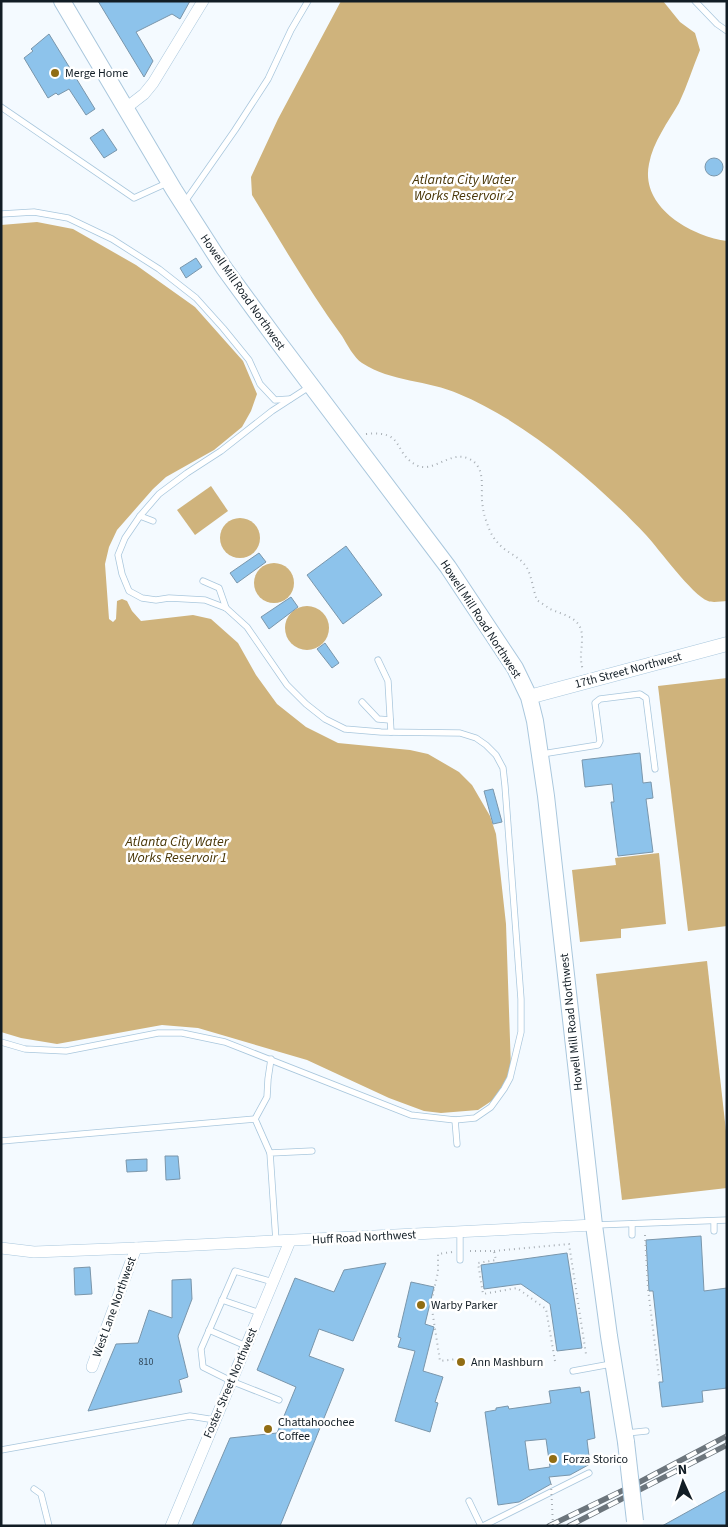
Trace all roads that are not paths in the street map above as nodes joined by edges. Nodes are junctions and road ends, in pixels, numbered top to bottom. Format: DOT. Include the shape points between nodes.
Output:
graph roads {
  1 [pos="203,1"];
  2 [pos="308,1"];
  3 [pos="695,1"];
  4 [pos="65,4"];
  5 [pos="727,31"];
  6 [pos="1,107"];
  7 [pos="126,108"];
  8 [pos="169,182"];
  9 [pos="183,205"];
  10 [pos="1,214"];
  11 [pos="311,386"];
  12 [pos="292,398"];
  13 [pos="140,516"];
  14 [pos="153,521"];
  15 [pos="203,581"];
  16 [pos="226,608"];
  17 [pos="727,644"];
  18 [pos="378,660"];
  19 [pos="529,697"];
  20 [pos="362,702"];
  21 [pos="390,720"];
  22 [pos="433,724"];
  23 [pos="391,732"];
  24 [pos="434,732"];
  25 [pos="540,754"];
  26 [pos="655,769"];
  27 [pos="1,1042"];
  28 [pos="272,1059"];
  29 [pos="254,1119"];
  30 [pos="454,1120"];
  31 [pos="1,1141"];
  32 [pos="457,1144"];
  33 [pos="312,1151"];
  34 [pos="270,1153"];
  35 [pos="727,1220"];
  36 [pos="714,1221"];
  37 [pos="632,1224"];
  38 [pos="594,1225"];
  39 [pos="714,1230"];
  40 [pos="460,1232"];
  41 [pos="632,1235"];
  42 [pos="290,1241"];
  43 [pos="276,1242"];
  44 [pos="1,1248"];
  45 [pos="136,1248"];
  46 [pos="460,1260"];
  47 [pos="273,1282"];
  48 [pos="222,1300"];
  49 [pos="260,1313"];
  50 [pos="209,1330"];
  51 [pos="246,1346"];
  52 [pos="613,1363"];
  53 [pos="92,1367"];
  54 [pos="574,1371"];
  55 [pos="231,1381"];
  56 [pos="279,1400"];
  57 [pos="215,1420"];
  58 [pos="646,1430"];
  59 [pos="626,1438"];
  60 [pos="1,1450"];
  61 [pos="589,1473"];
  62 [pos="34,1489"];
  63 [pos="469,1501"];
  64 [pos="635,1524"];
  65 [pos="49,1526"];
  66 [pos="170,1526"];
  67 [pos="482,1526"];
  1 -- 7 [label="street" via="153,83"];
  2 -- 9 [label="lane" via="268,79"];
  3 -- 5 [label="lane"];
  4 -- 7 [label="main road, Howell Mill Road Northwest"];
  6 -- 8 [label="lane" via="134,198"];
  7 -- 8 [label="main road, Howell Mill Road Northwest"];
  8 -- 9 [label="main road, Howell Mill Road Northwest"];
  9 -- 11 [label="main road, Howell Mill Road Northwest" via="224,268"];
  10 -- 12 [label="lane" via="34,212 68,218 112,239 152,264 201,304 249,360 260,384 274,400"];
  11 -- 12 [label="lane"];
  11 -- 19 [label="main road, Howell Mill Road Northwest" via="448,567 515,668"];
  12 -- 13 [label="lane" via="159,494"];
  13 -- 14 [label="lane"];
  13 -- 16 [label="lane" via="118,555 130,591 142,598 205,600"];
  15 -- 16 [label="lane" via="219,588"];
  16 -- 23 [label="lane" via="248,627 287,686 324,719 345,729"];
  17 -- 19 [label="street, 17th Street Northwest"];
  18 -- 21 [label="lane" via="388,680"];
  19 -- 25 [label="main road, Howell Mill Road Northwest"];
  20 -- 21 [label="lane" via="378,720"];
  21 -- 23 [label="lane"];
  22 -- 24 [label="lane"];
  23 -- 24 [label="lane"];
  24 -- 30 [label="lane" via="460,733 476,738 496,755 503,768 521,999 521,1032 510,1078 504,1089 491,1107 475,1118"];
  25 -- 26 [label="lane" via="598,745 596,703 600,699 640,694 646,698"];
  25 -- 38 [label="main road, Howell Mill Road Northwest"];
  27 -- 28 [label="lane" via="25,1049 66,1051 158,1033 182,1033 225,1042"];
  28 -- 29 [label="lane" via="267,1097"];
  28 -- 30 [label="lane" via="410,1115"];
  29 -- 31 [label="lane"];
  29 -- 34 [label="lane"];
  30 -- 32 [label="lane"];
  33 -- 34 [label="lane"];
  34 -- 43 [label="lane"];
  35 -- 36 [label="lane, Huff Road Northwest"];
  36 -- 37 [label="lane, Huff Road Northwest"];
  36 -- 39 [label="lane"];
  37 -- 38 [label="lane, Huff Road Northwest"];
  37 -- 41 [label="lane"];
  38 -- 40 [label="street, Huff Road Northwest"];
  38 -- 52 [label="main road, Howell Mill Road Northwest"];
  40 -- 42 [label="street, Huff Road Northwest"];
  40 -- 46 [label="lane"];
  42 -- 43 [label="street, Huff Road Northwest"];
  42 -- 47 [label="street, Foster Street Northwest"];
  43 -- 45 [label="street, Huff Road Northwest"];
  44 -- 45 [label="street, Huff Road Northwest" via="34,1252"];
  45 -- 53 [label="street, West Lane Northwest"];
  47 -- 48 [label="lane" via="235,1271"];
  47 -- 49 [label="street, Foster Street Northwest"];
  48 -- 49 [label="lane"];
  48 -- 50 [label="lane"];
  49 -- 51 [label="street, Foster Street Northwest"];
  50 -- 51 [label="lane"];
  50 -- 55 [label="lane" via="201,1349 203,1367"];
  51 -- 55 [label="street, Foster Street Northwest"];
  52 -- 54 [label="lane"];
  52 -- 59 [label="main road, Howell Mill Road Northwest"];
  55 -- 56 [label="lane"];
  55 -- 57 [label="street, Foster Street Northwest"];
  57 -- 60 [label="lane" via="190,1416"];
  57 -- 66 [label="street, Foster Street Northwest"];
  58 -- 59 [label="lane"];
  59 -- 64 [label="main road, Howell Mill Road Northwest, bridge"];
  61 -- 67 [label="lane"];
  62 -- 65 [label="lane" via="41,1494"];
  63 -- 67 [label="lane"];
}
